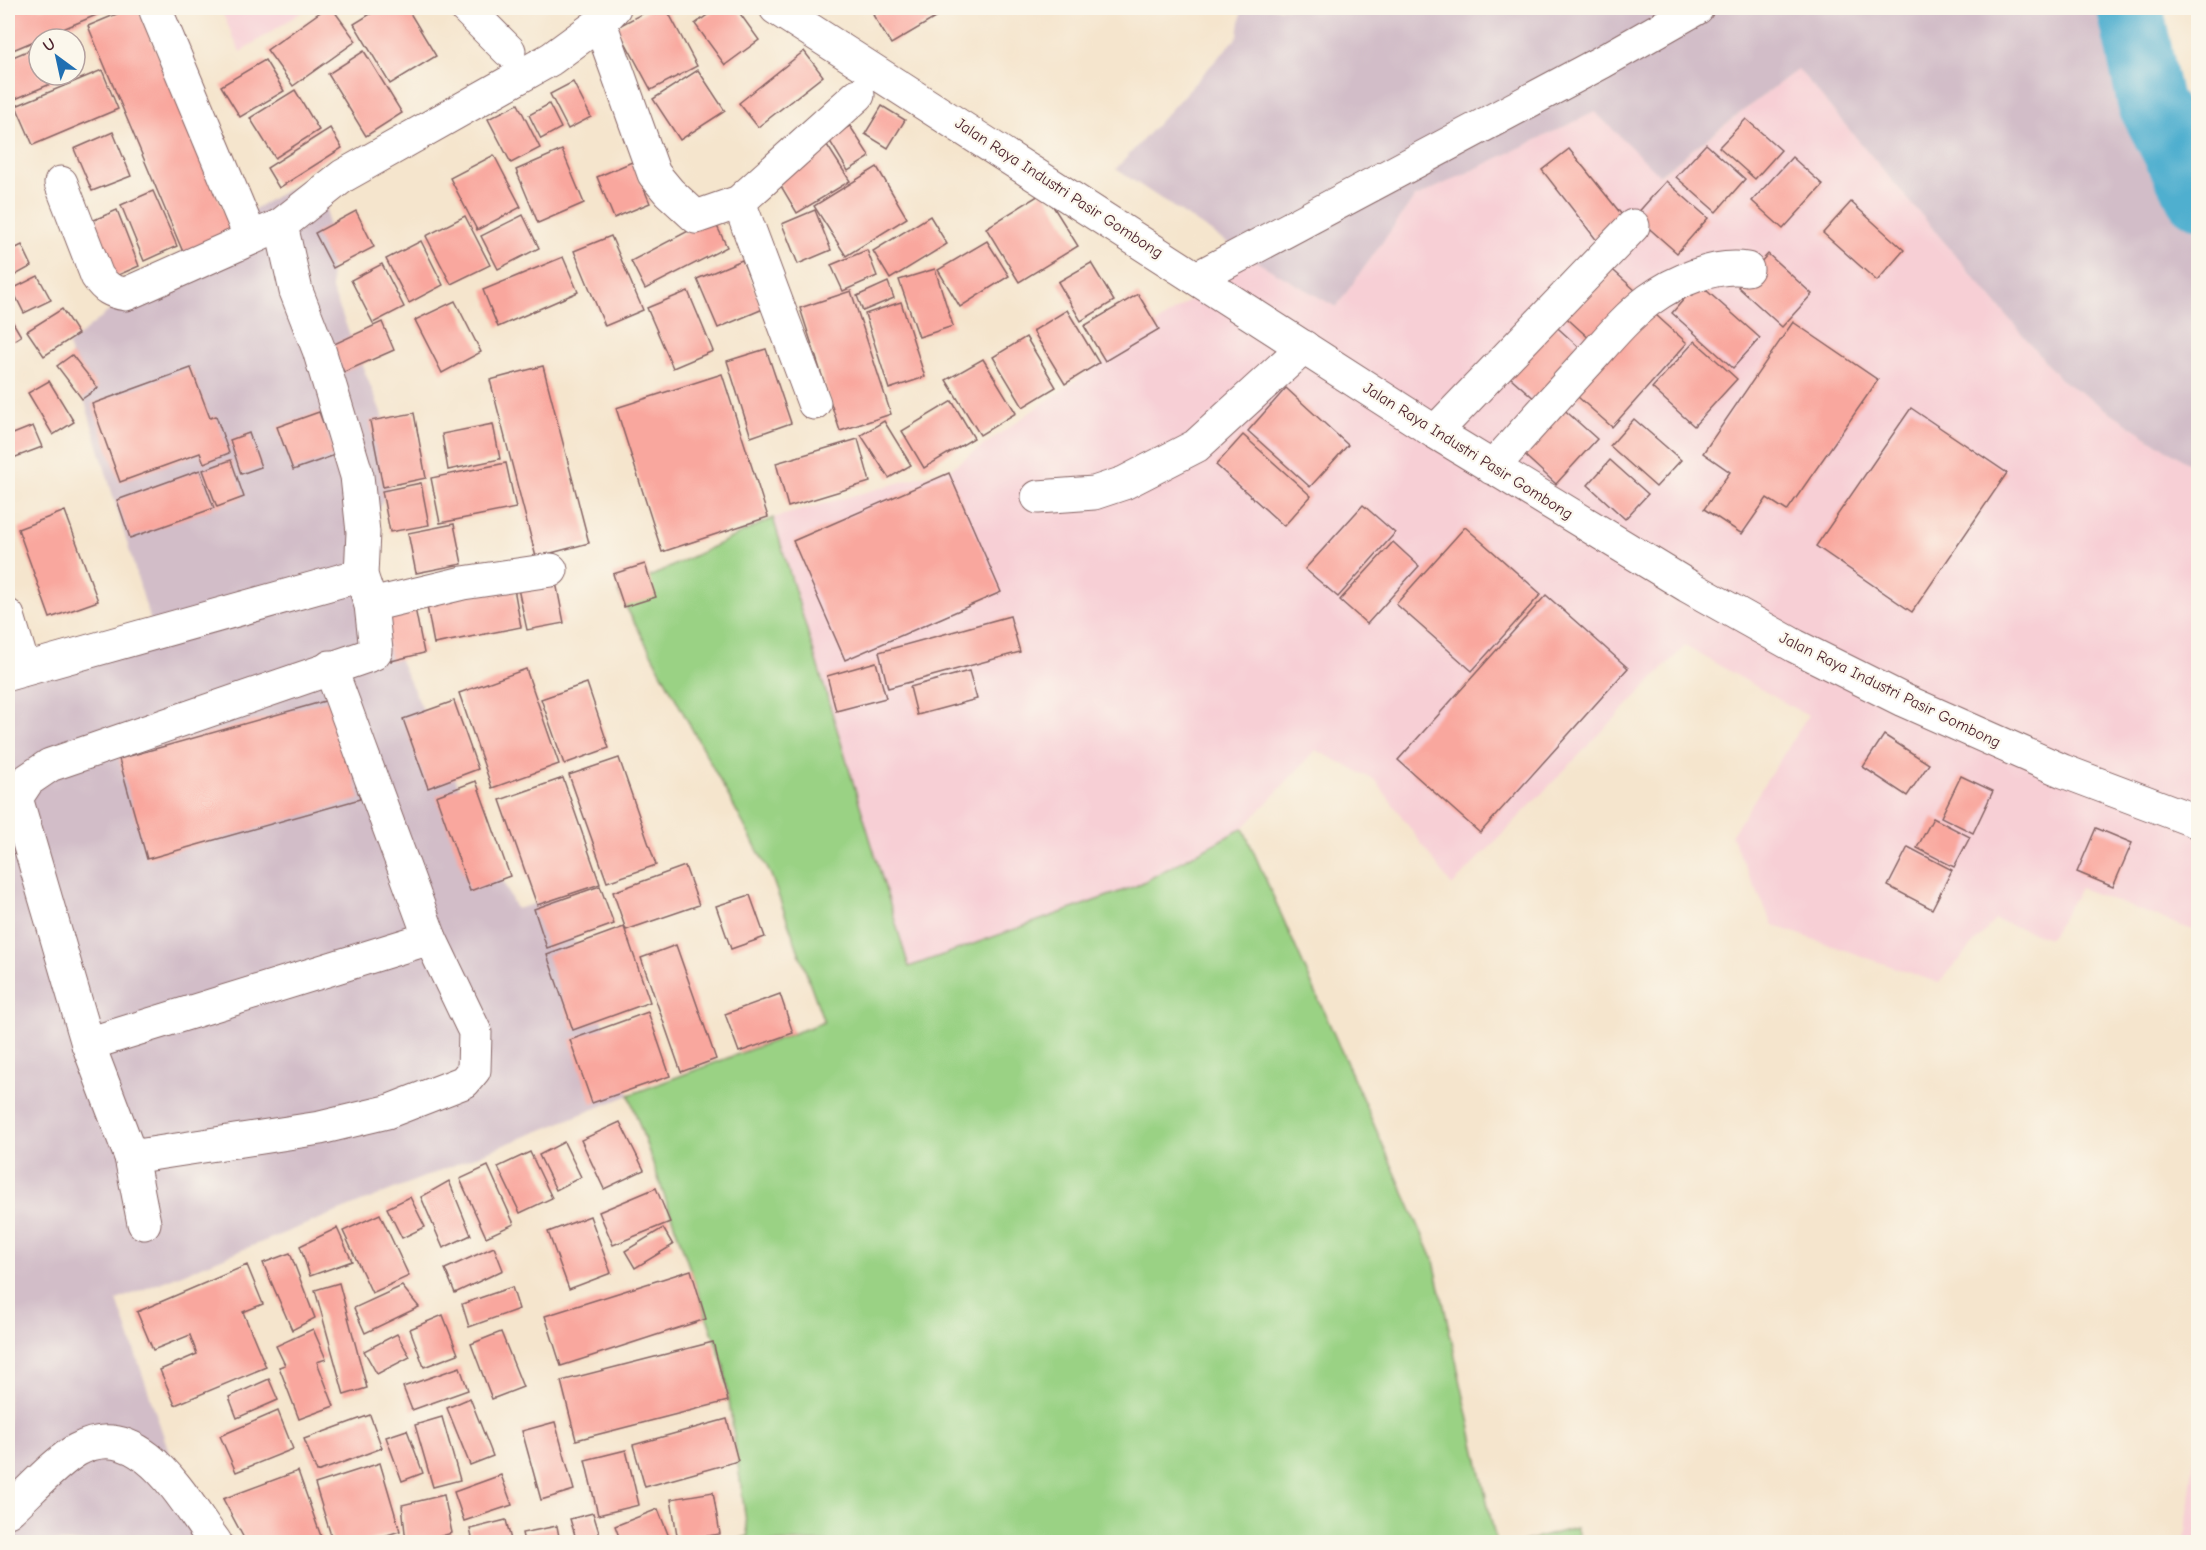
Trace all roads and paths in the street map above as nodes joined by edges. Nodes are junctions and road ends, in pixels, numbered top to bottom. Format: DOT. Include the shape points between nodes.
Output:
graph roads {
  1 [pos="466,8"];
  2 [pos="776,8"];
  3 [pos="1697,8"];
  4 [pos="156,11"];
  5 [pos="607,15"];
  6 [pos="508,51"];
  7 [pos="858,95"];
  8 [pos="61,183"];
  9 [pos="739,202"];
  10 [pos="281,225"];
  11 [pos="1633,226"];
  12 [pos="251,238"];
  13 [pos="1747,269"];
  14 [pos="1197,278"];
  15 [pos="1304,347"];
  16 [pos="814,403"];
  17 [pos="1435,432"];
  18 [pos="1492,468"];
  19 [pos="1038,497"];
  20 [pos="551,570"];
  21 [pos="366,590"];
  22 [pos="8,616"];
  23 [pos="330,667"];
  24 [pos="16,671"];
  25 [pos="2199,822"];
  26 [pos="430,938"];
  27 [pos="88,1044"];
  28 [pos="131,1157"];
  29 [pos="144,1223"];
  30 [pos="8,1511"];
  31 [pos="215,1542"];
  1 -- 6 [label="street"];
  2 -- 14 [label="street, Jalan Raya Industri Pasir Gombong"];
  3 -- 14 [label="street"];
  4 -- 12 [label="street"];
  5 -- 9 [label="street" via="654,174 696,217"];
  5 -- 10 [label="street" via="551,59 343,177"];
  7 -- 9 [label="street"];
  8 -- 12 [label="street" via="97,276 105,287 116,292 126,294"];
  9 -- 16 [label="street"];
  10 -- 12 [label="street"];
  10 -- 21 [label="street" via="296,291 319,350 357,476"];
  11 -- 17 [label="street"];
  13 -- 18 [label="street" via="1732,266 1715,270 1676,283 1648,301"];
  14 -- 15 [label="street, Jalan Raya Industri Pasir Gombong"];
  15 -- 17 [label="street, Jalan Raya Industri Pasir Gombong"];
  15 -- 19 [label="street" via="1196,446 1124,483 1094,493"];
  17 -- 18 [label="street, Jalan Raya Industri Pasir Gombong"];
  18 -- 25 [label="street, Jalan Raya Industri Pasir Gombong" via="1688,586 1864,680 2008,748"];
  20 -- 21 [label="street" via="463,583"];
  21 -- 23 [label="street" via="376,650"];
  21 -- 24 [label="street"];
  22 -- 24 [label="street"];
  23 -- 26 [label="street"];
  23 -- 27 [label="street" via="50,765 28,780 16,798"];
  26 -- 27 [label="street"];
  26 -- 28 [label="street" via="475,1032 474,1070 464,1082 387,1112 320,1128"];
  27 -- 28 [label="street"];
  28 -- 29 [label="street"];
  30 -- 31 [label="street" via="76,1450 96,1442 119,1443 151,1458"];
}
